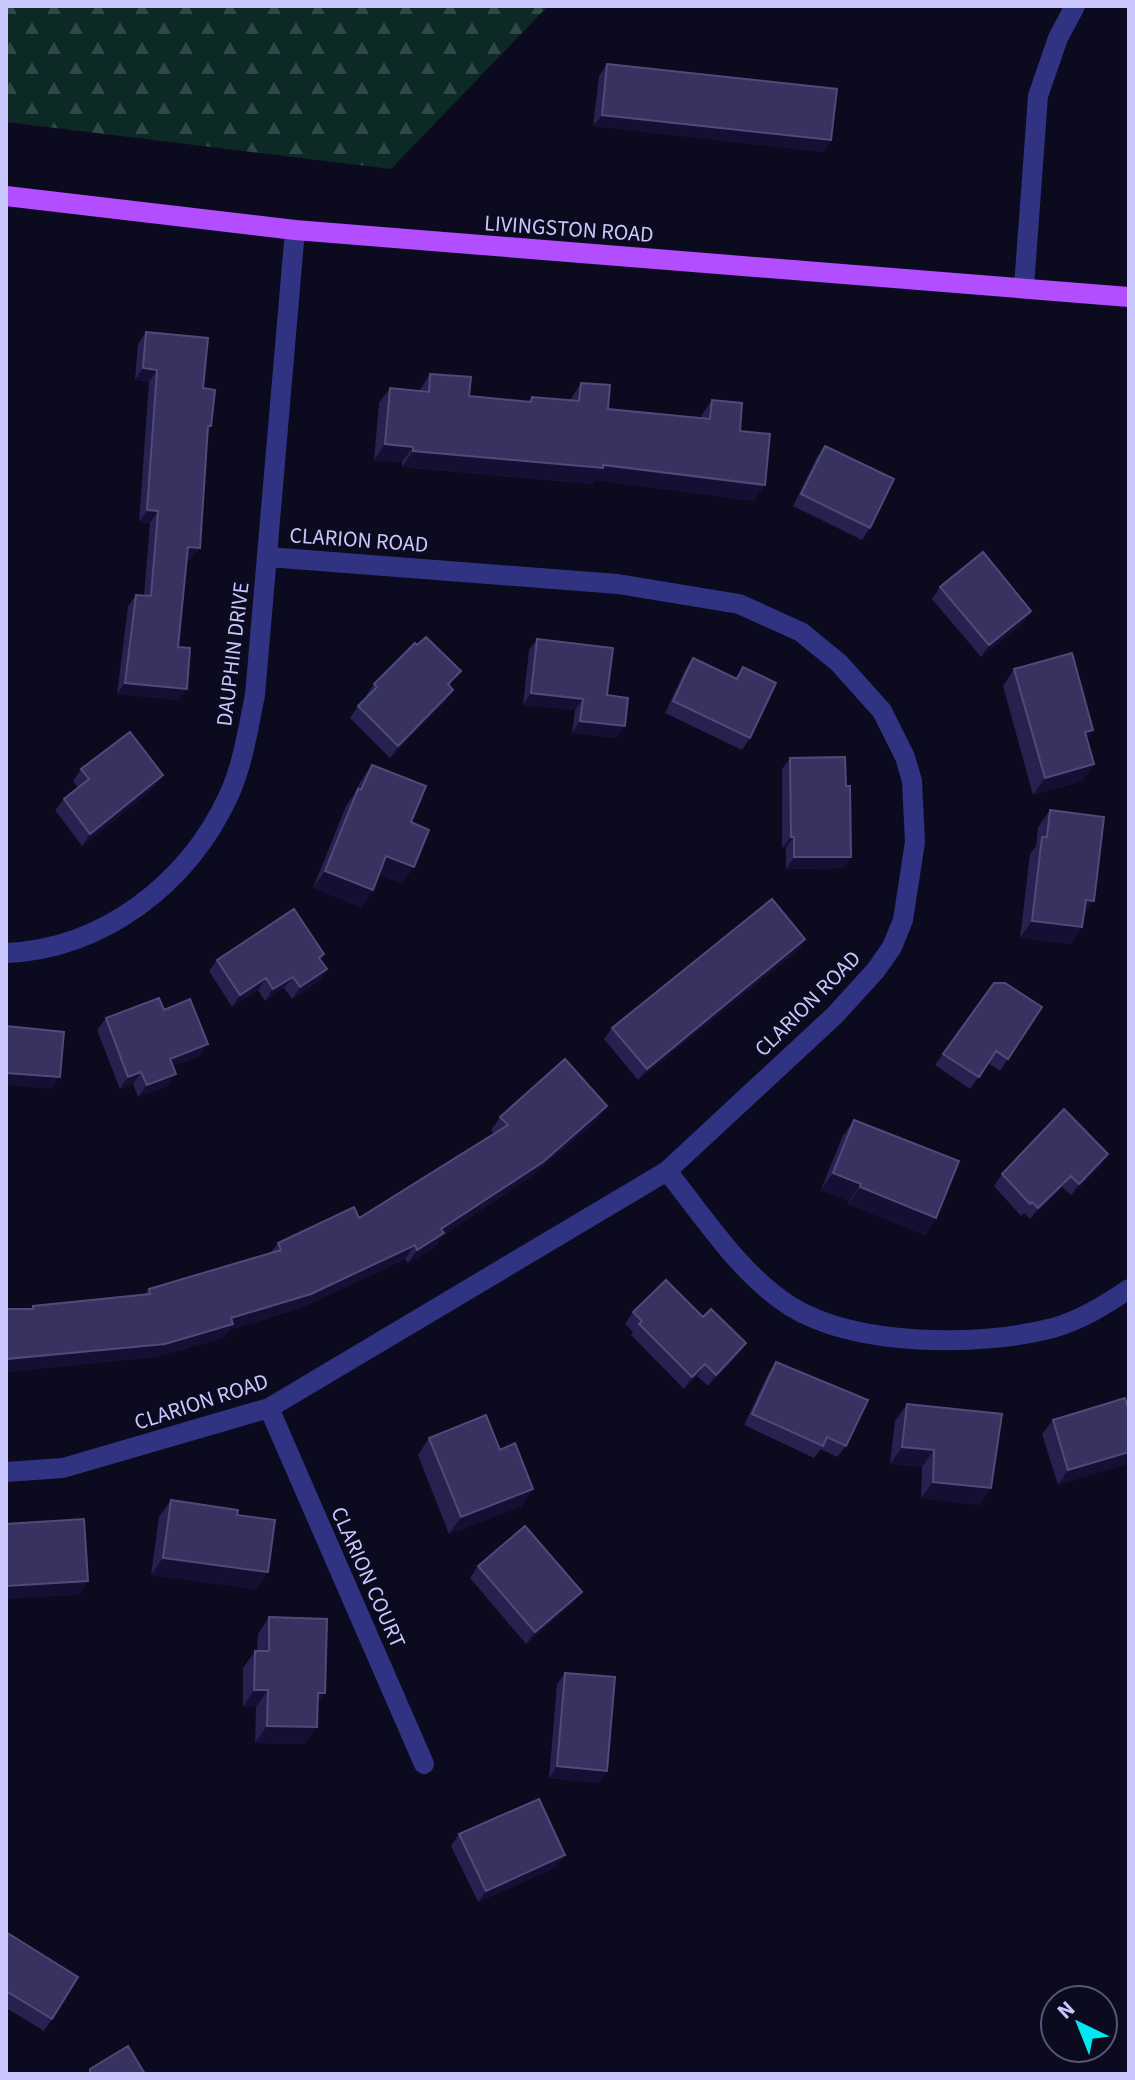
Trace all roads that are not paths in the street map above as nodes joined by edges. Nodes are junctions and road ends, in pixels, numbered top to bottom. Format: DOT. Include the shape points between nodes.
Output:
graph roads {
  1 [pos="1075,6"];
  2 [pos="6,196"];
  3 [pos="295,230"];
  4 [pos="1024,287"];
  5 [pos="1129,297"];
  6 [pos="268,557"];
  7 [pos="6,953"];
  8 [pos="667,1171"];
  9 [pos="1129,1289"];
  10 [pos="269,1408"];
  11 [pos="6,1472"];
  12 [pos="424,1764"];
  1 -- 4 [label="street" via="1038,96"];
  2 -- 3 [label="main road, LIVINGSTON ROAD"];
  3 -- 4 [label="main road, LIVINGSTON ROAD"];
  3 -- 6 [label="street, DAUPHIN DRIVE"];
  4 -- 5 [label="main road, LIVINGSTON ROAD"];
  6 -- 7 [label="street, DAUPHIN DRIVE" via="255,695 240,767 203,837 156,891 106,928 40,952"];
  6 -- 8 [label="street, CLARION ROAD" via="618,584 739,604 801,632 839,663 882,711 905,757 915,808 909,896 892,947 835,1015"];
  8 -- 9 [label="street" via="728,1247 780,1298 828,1324 878,1338 1010,1335 1053,1328 1088,1315"];
  8 -- 10 [label="street, CLARION ROAD"];
  10 -- 11 [label="street, CLARION ROAD" via="63,1468"];
  10 -- 12 [label="street, CLARION COURT"];
}
